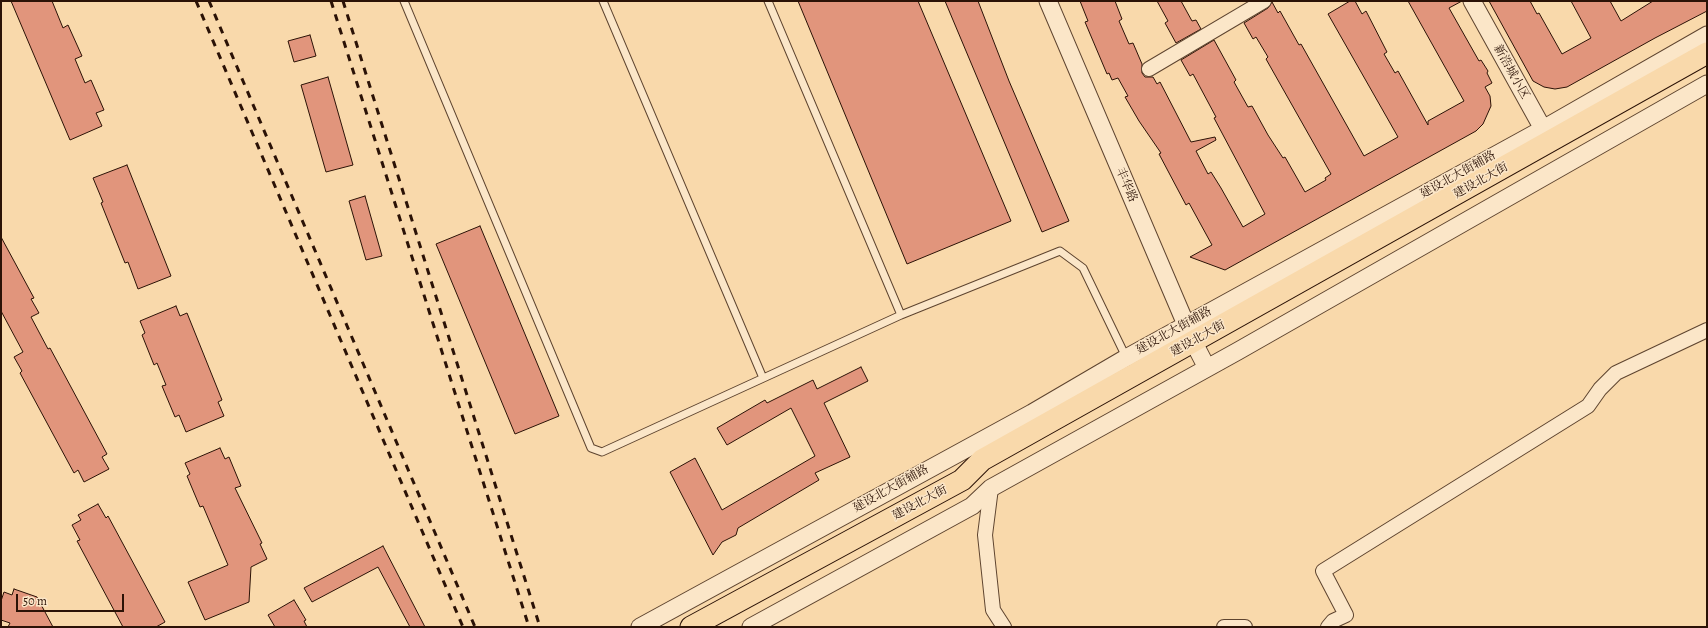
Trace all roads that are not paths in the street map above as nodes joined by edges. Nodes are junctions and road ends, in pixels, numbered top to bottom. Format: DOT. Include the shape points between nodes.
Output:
graph roads {
  1 [pos="404,1"];
  2 [pos="603,1"];
  3 [pos="768,1"];
  4 [pos="1048,1"];
  5 [pos="1264,1"];
  6 [pos="1472,1"];
  7 [pos="1707,35"];
  8 [pos="1707,53"];
  9 [pos="1707,68"];
  10 [pos="1149,69"];
  11 [pos="1707,84"];
  12 [pos="1547,135"];
  13 [pos="900,315"];
  14 [pos="1707,330"];
  15 [pos="1196,347"];
  16 [pos="1126,358"];
  17 [pos="763,378"];
  18 [pos="991,488"];
  19 [pos="640,627"];
  20 [pos="691,627"];
  21 [pos="751,627"];
  22 [pos="1004,627"];
  23 [pos="1224,627"];
  24 [pos="1245,627"];
  25 [pos="1328,627"];
  1 -- 17 [label="lane" via="591,448 602,452"];
  2 -- 17 [label="lane"];
  3 -- 13 [label="lane"];
  4 -- 15 [label="street, 丰华路"];
  5 -- 10 [label="street"];
  6 -- 12 [label="street, 新浩城小区"];
  7 -- 12 [label="street"];
  8 -- 12 [label="main road, 建设北大街"];
  9 -- 15 [label="main road"];
  11 -- 15 [label="street, 建设北大街辅路"];
  12 -- 15 [label="main road, 建设北大街"];
  13 -- 16 [label="lane" via="1060,251 1083,268"];
  13 -- 17 [label="lane"];
  14 -- 25 [label="street" via="1616,373 1588,406 1323,571 1346,615 1333,621"];
  15 -- 16 [label="street, 建设北大街辅路"];
  15 -- 18 [label="street, 建设北大街辅路"];
  15 -- 20 [label="main road, 建设北大街" via="982,460 962,480"];
  16 -- 19 [label="street, 建设北大街辅路" via="1032,413"];
  18 -- 21 [label="street, 建设北大街辅路" via="972,506"];
  18 -- 22 [label="street" via="985,535 993,610"];
  23 -- 24 [label="street"];
}
